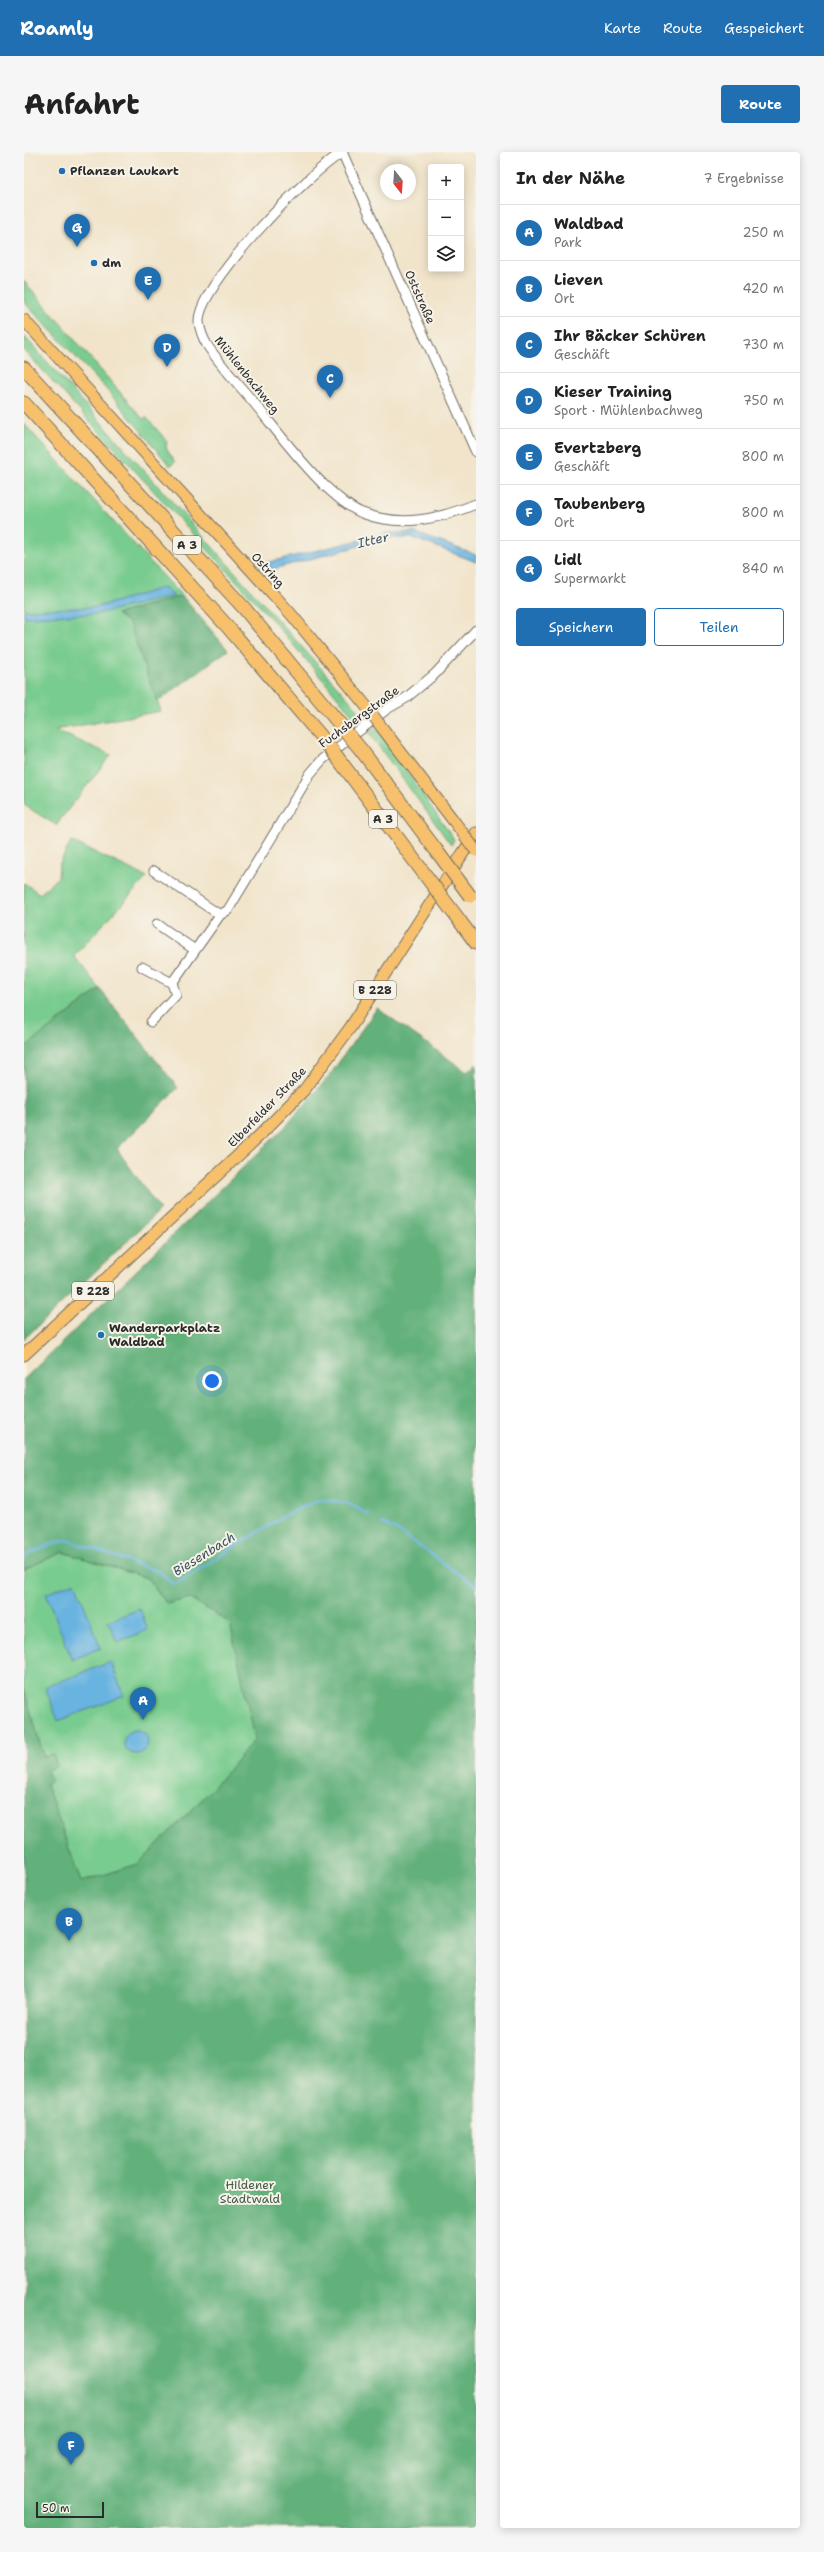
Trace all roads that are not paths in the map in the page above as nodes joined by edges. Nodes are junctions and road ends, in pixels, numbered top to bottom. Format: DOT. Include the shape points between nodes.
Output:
graph roads {
  1 [pos="342,152"];
  2 [pos="24,320"];
  3 [pos="24,368"];
  4 [pos="24,403"];
  5 [pos="476,452"];
  6 [pos="476,504"];
  7 [pos="476,630"];
  8 [pos="476,833"];
  9 [pos="476,851"];
  10 [pos="154,872"];
  11 [pos="473,900"];
  12 [pos="220,915"];
  13 [pos="157,924"];
  14 [pos="476,943"];
  15 [pos="195,950"];
  16 [pos="142,967"];
  17 [pos="172,983"];
  18 [pos="151,1022"];
  19 [pos="24,1355"];
  1 -- 5 [label="street, Oststraße"];
  1 -- 6 [label="street, Mühlenbachweg" via="312,174 282,205 217,282 200,308 200,331 207,345 290,447 343,502 361,512 385,519 407,521 431,520"];
  2 -- 9 [label="main road, Ostring, bridge" via="291,614 366,706"];
  3 -- 11 [label="highway, A 3, bridge" via="244,608 362,751"];
  4 -- 14 [label="highway, A 3, bridge" via="227,626 343,765"];
  7 -- 12 [label="street, Fuchsbergstraße" via="435,674 322,760 310,774 228,910"];
  8 -- 19 [label="main road, Elberfelder Straße / B 228" via="350,1028 305,1089 259,1136"];
  10 -- 12 [label="street"];
  12 -- 15 [label="street, Fuchsbergstraße"];
  13 -- 15 [label="street"];
  15 -- 17 [label="street, Fuchsbergstraße"];
  16 -- 17 [label="street"];
  17 -- 18 [label="street" via="176,995"];
}
